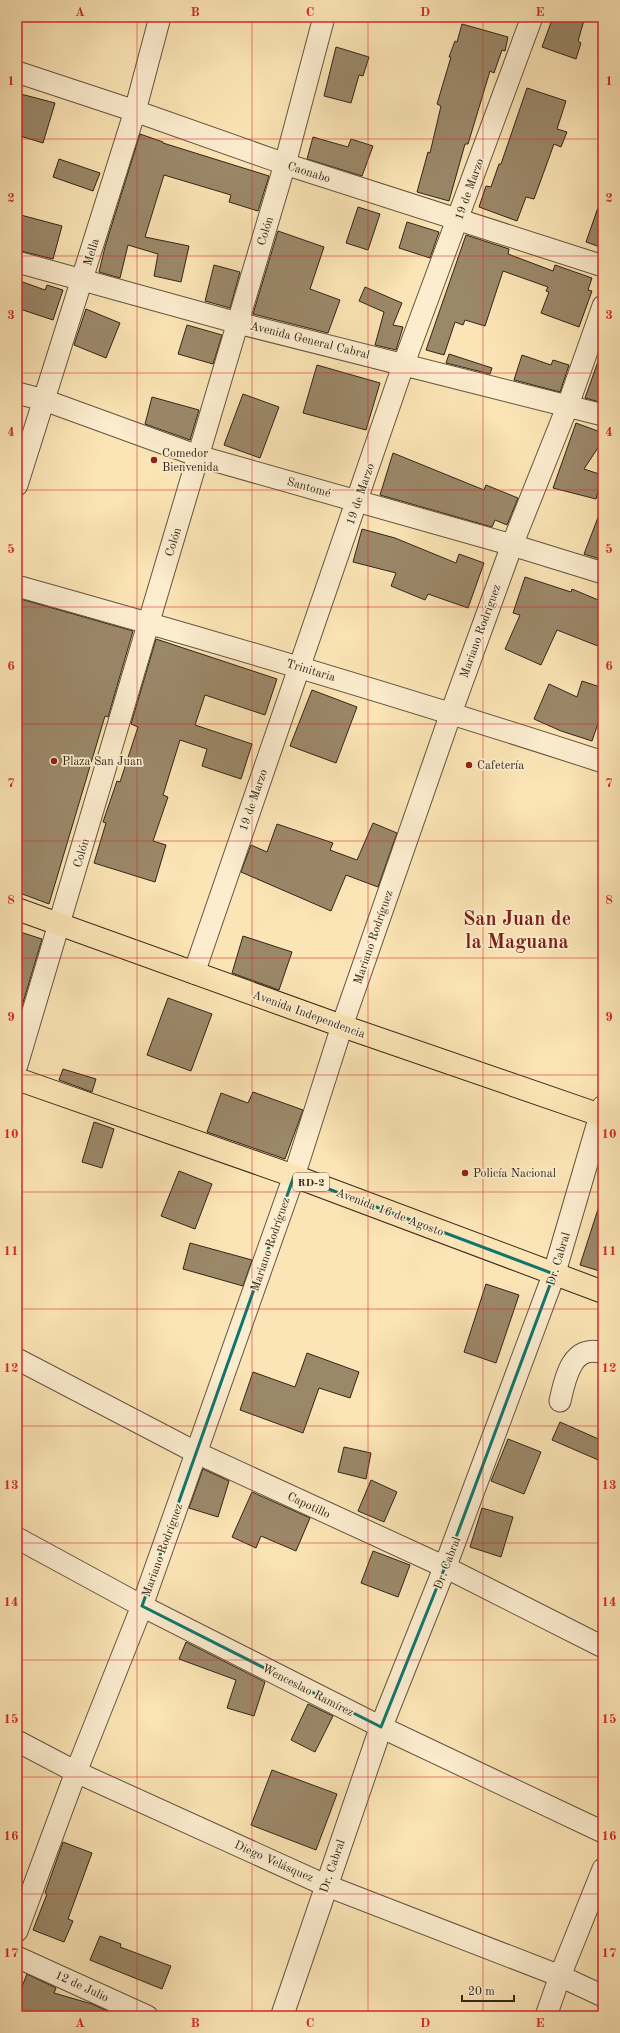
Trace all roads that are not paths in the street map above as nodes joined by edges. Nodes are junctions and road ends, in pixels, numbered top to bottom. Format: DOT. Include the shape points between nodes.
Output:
graph roads {
  1 [pos="160,17"];
  2 [pos="324,17"];
  3 [pos="532,17"];
  4 [pos="17,72"];
  5 [pos="135,111"];
  6 [pos="285,164"];
  7 [pos="457,220"];
  8 [pos="17,262"];
  9 [pos="603,266"];
  10 [pos="82,280"];
  11 [pos="603,306"];
  12 [pos="238,323"];
  13 [pos="404,363"];
  14 [pos="17,393"];
  15 [pos="44,400"];
  16 [pos="568,405"];
  17 [pos="603,415"];
  18 [pos="198,456"];
  19 [pos="17,486"];
  20 [pos="358,502"];
  21 [pos="512,545"];
  22 [pos="603,573"];
  23 [pos="17,586"];
  24 [pos="149,623"];
  25 [pos="299,666"];
  26 [pos="451,713"];
  27 [pos="603,762"];
  28 [pos="17,909"];
  29 [pos="60,925"];
  30 [pos="194,973"];
  31 [pos="342,1026"];
  32 [pos="17,1065"];
  33 [pos="17,1079"];
  34 [pos="602,1112"];
  35 [pos="294,1176"];
  36 [pos="554,1274"];
  37 [pos="603,1292"];
  38 [pos="603,1353"];
  39 [pos="17,1359"];
  40 [pos="560,1401"];
  41 [pos="197,1453"];
  42 [pos="17,1538"];
  43 [pos="445,1567"];
  44 [pos="142,1606"];
  45 [pos="603,1647"];
  46 [pos="381,1727"];
  47 [pos="17,1741"];
  48 [pos="76,1772"];
  49 [pos="603,1832"];
  50 [pos="603,1869"];
  51 [pos="325,1885"];
  52 [pos="17,1931"];
  53 [pos="17,1956"];
  54 [pos="560,1976"];
  55 [pos="603,1996"];
  56 [pos="147,2016"];
  57 [pos="282,2016"];
  58 [pos="546,2016"];
  1 -- 5 [label="street, Mella"];
  2 -- 6 [label="street, Colón"];
  3 -- 7 [label="street, 19 de Marzo"];
  4 -- 5 [label="street, Caonabo"];
  5 -- 6 [label="street, Caonabo"];
  5 -- 10 [label="street, Mella"];
  6 -- 7 [label="street, Caonabo"];
  6 -- 12 [label="street, Colón"];
  7 -- 9 [label="street, Caonabo"];
  7 -- 13 [label="street, 19 de Marzo"];
  8 -- 10 [label="street, Avenida General Cabral"];
  10 -- 12 [label="street, Avenida General Cabral"];
  10 -- 15 [label="street, Mella"];
  11 -- 16 [label="street, Mariano Rodríguez"];
  12 -- 13 [label="street, Avenida General Cabral"];
  12 -- 18 [label="street, Colón"];
  13 -- 16 [label="street, Avenida General Cabral"];
  13 -- 20 [label="street, 19 de Marzo"];
  14 -- 15 [label="street, Santomé"];
  15 -- 18 [label="street, Santomé"];
  15 -- 19 [label="street, Mella"];
  16 -- 17 [label="street, Avenida General Cabral"];
  16 -- 21 [label="street, Mariano Rodríguez"];
  18 -- 20 [label="street, Santomé"];
  18 -- 24 [label="street, Colón"];
  20 -- 21 [label="street, Santomé"];
  20 -- 25 [label="street, 19 de Marzo"];
  21 -- 22 [label="street, Santomé"];
  21 -- 26 [label="street, Mariano Rodríguez"];
  23 -- 24 [label="street, Trinitaria"];
  24 -- 25 [label="street, Trinitaria"];
  24 -- 29 [label="street, Colón"];
  25 -- 26 [label="street, Trinitaria"];
  25 -- 30 [label="street, 19 de Marzo"];
  26 -- 27 [label="street, Trinitaria"];
  26 -- 31 [label="street, Mariano Rodríguez"];
  28 -- 29 [label="main road, Avenida Independencia"];
  29 -- 30 [label="main road, Avenida Independencia"];
  29 -- 32 [label="street, Colón"];
  30 -- 31 [label="main road, Avenida Independencia"];
  31 -- 34 [label="main road, Avenida Independencia"];
  31 -- 35 [label="street, Mariano Rodríguez"];
  33 -- 35 [label="main road, Avenida 16 de Agosto / RD-2"];
  34 -- 36 [label="street, Dr. Cabral"];
  35 -- 36 [label="main road, Avenida 16 de Agosto / RD-2"];
  35 -- 41 [label="street, Mariano Rodríguez"];
  36 -- 37 [label="main road, Avenida 16 de Agosto / RD-2"];
  36 -- 43 [label="street, Dr. Cabral"];
  38 -- 40 [label="street" via="592,1349 581,1353 566,1374"];
  39 -- 41 [label="street, Capotillo"];
  41 -- 43 [label="street, Capotillo"];
  41 -- 44 [label="street, Mariano Rodríguez"];
  42 -- 44 [label="street, Wenceslao Ramírez"];
  43 -- 45 [label="street, Capotillo"];
  43 -- 46 [label="street, Dr. Cabral"];
  44 -- 46 [label="street, Wenceslao Ramírez"];
  44 -- 48 [label="street, Mariano Rodríguez"];
  46 -- 49 [label="street, Wenceslao Ramírez"];
  46 -- 51 [label="street, Dr. Cabral"];
  47 -- 48 [label="street, Diego Velásquez"];
  48 -- 51 [label="street, Diego Velásquez"];
  48 -- 52 [label="street, Mariano Rodríguez"];
  50 -- 54 [label="street"];
  51 -- 54 [label="street, Diego Velásquez"];
  51 -- 57 [label="street, Dr. Cabral"];
  53 -- 56 [label="street, 12 de Julio"];
  54 -- 55 [label="street, Diego Velásquez"];
  54 -- 58 [label="street"];
}
